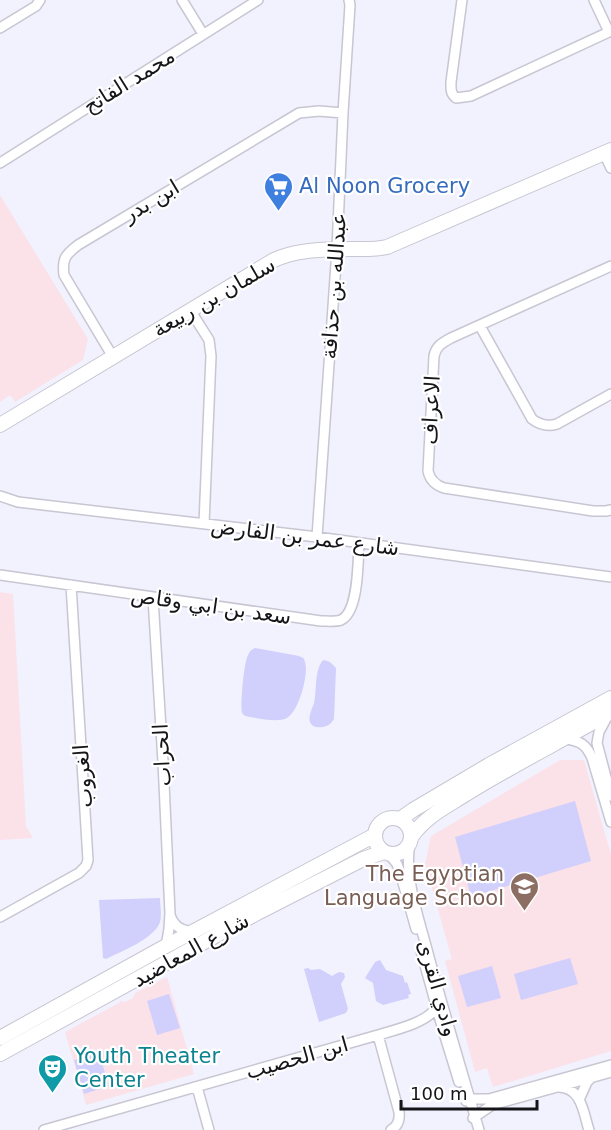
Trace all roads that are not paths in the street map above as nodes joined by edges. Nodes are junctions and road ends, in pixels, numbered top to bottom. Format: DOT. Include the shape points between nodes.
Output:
graph roads {
  1 [pos="40,0"];
  2 [pos="182,0"];
  3 [pos="258,0"];
  4 [pos="349,0"];
  5 [pos="462,0"];
  6 [pos="594,0"];
  7 [pos="0,28"];
  8 [pos="610,31"];
  9 [pos="203,34"];
  10 [pos="343,113"];
  11 [pos="607,151"];
  12 [pos="0,163"];
  13 [pos="611,168"];
  14 [pos="337,249"];
  15 [pos="611,266"];
  16 [pos="190,310"];
  17 [pos="480,326"];
  18 [pos="113,357"];
  19 [pos="611,394"];
  20 [pos="0,425"];
  21 [pos="0,496"];
  22 [pos="611,510"];
  23 [pos="204,524"];
  24 [pos="317,537"];
  25 [pos="359,543"];
  26 [pos="0,575"];
  27 [pos="611,577"];
  28 [pos="71,585"];
  29 [pos="153,598"];
  30 [pos="611,698"];
  31 [pos="610,713"];
  32 [pos="566,739"];
  33 [pos="611,796"];
  34 [pos="400,819"];
  35 [pos="611,822"];
  36 [pos="375,835"];
  37 [pos="411,840"];
  38 [pos="387,853"];
  39 [pos="170,913"];
  40 [pos="0,917"];
  41 [pos="193,932"];
  42 [pos="166,946"];
  43 [pos="435,1003"];
  44 [pos="410,1024"];
  45 [pos="443,1030"];
  46 [pos="378,1035"];
  47 [pos="0,1038"];
  48 [pos="0,1054"];
  49 [pos="611,1065"];
  50 [pos="611,1072"];
  51 [pos="592,1077"];
  52 [pos="197,1087"];
  53 [pos="558,1087"];
  54 [pos="467,1100"];
  55 [pos="579,1100"];
  56 [pos="473,1118"];
  57 [pos="44,1130"];
  58 [pos="209,1130"];
  59 [pos="391,1130"];
  60 [pos="473,1130"];
  61 [pos="479,1130"];
  62 [pos="589,1130"];
  1 -- 7 [label="street"];
  2 -- 9 [label="street"];
  3 -- 9 [label="street, محمد الفاتح"];
  4 -- 10 [label="street, عبدالله بن حذافة"];
  5 -- 8 [label="street" via="451,82 456,98 471,96"];
  6 -- 8 [label="street"];
  9 -- 12 [label="street, محمد الفاتح"];
  10 -- 14 [label="street, عبدالله بن حذافة"];
  10 -- 18 [label="street, ابن بدر" via="299,113 68,252 63,262 64,275"];
  11 -- 13 [label="street"];
  11 -- 14 [label="street, سلمان بن ربيعة" via="397,243 377,249"];
  14 -- 16 [label="street, سلمان بن ربيعة" via="283,256"];
  14 -- 24 [label="street, عبدالله بن حذافة"];
  15 -- 17 [label="street, الاعراف"];
  16 -- 18 [label="street, سلمان بن ربيعة"];
  16 -- 23 [label="street" via="209,340 211,356"];
  17 -- 19 [label="street" via="536,422 557,424"];
  17 -- 22 [label="street, الاعراف" via="443,342 435,350 428,464 432,481 444,488 593,511"];
  18 -- 20 [label="street, سلمان بن ربيعة"];
  21 -- 23 [label="street, شارع عمر بن الفارض" via="18,502"];
  23 -- 24 [label="street, شارع عمر بن الفارض"];
  24 -- 25 [label="street, شارع عمر بن الفارض"];
  25 -- 27 [label="street, شارع عمر بن الفارض"];
  25 -- 29 [label="street, سعد بن ابي وقاص" via="355,594 349,612 340,620 321,621"];
  26 -- 28 [label="street, سعد بن ابي وقاص"];
  28 -- 29 [label="street, سعد بن ابي وقاص"];
  28 -- 40 [label="street, الغروب" via="88,860 79,873"];
  29 -- 39 [label="street, الحراب"];
  30 -- 34 [label="street"];
  31 -- 32 [label="street"];
  31 -- 33 [label="street" via="597,743"];
  32 -- 35 [label="street" via="588,749"];
  32 -- 37 [label="street" via="434,814 421,824"];
  34 -- 36 [label="street" via="385,820"];
  34 -- 37 [label="street" via="408,826"];
  36 -- 38 [label="street" via="376,844"];
  36 -- 41 [label="street, شارع المعاضيد"];
  37 -- 38 [label="street" via="402,853"];
  37 -- 54 [label="street, وادي القرى" via="407,860 411,883"];
  38 -- 43 [label="street, وادي القرى" via="400,872"];
  38 -- 48 [label="street, شارع المعاضيد" via="363,859 257,913"];
  39 -- 41 [label="street" via="179,928"];
  39 -- 42 [label="street, الحراب"];
  41 -- 42 [label="street, شارع المعاضيد"];
  42 -- 47 [label="street, شارع المعاضيد"];
  43 -- 44 [label="street, ابن الحصيب" via="432,1014"];
  43 -- 45 [label="street, وادي القرى"];
  44 -- 45 [label="street, ابن الحصيب" via="434,1020 440,1022"];
  44 -- 46 [label="street, ابن الحصيب"];
  45 -- 54 [label="street, وادي القرى"];
  46 -- 52 [label="street, ابن الحصيب"];
  46 -- 59 [label="street" via="400,1118"];
  49 -- 54 [label="street" via="489,1099"];
  50 -- 51 [label="street"];
  51 -- 53 [label="street"];
  51 -- 55 [label="street"];
  52 -- 57 [label="street, ابن الحصيب"];
  52 -- 58 [label="street"];
  53 -- 55 [label="street" via="572,1090"];
  53 -- 56 [label="street" via="492,1105"];
  54 -- 56 [label="street, وادي القرى"];
  55 -- 62 [label="street"];
  56 -- 60 [label="street, وادي القرى"];
  56 -- 61 [label="street, وادي القرى"];
}
